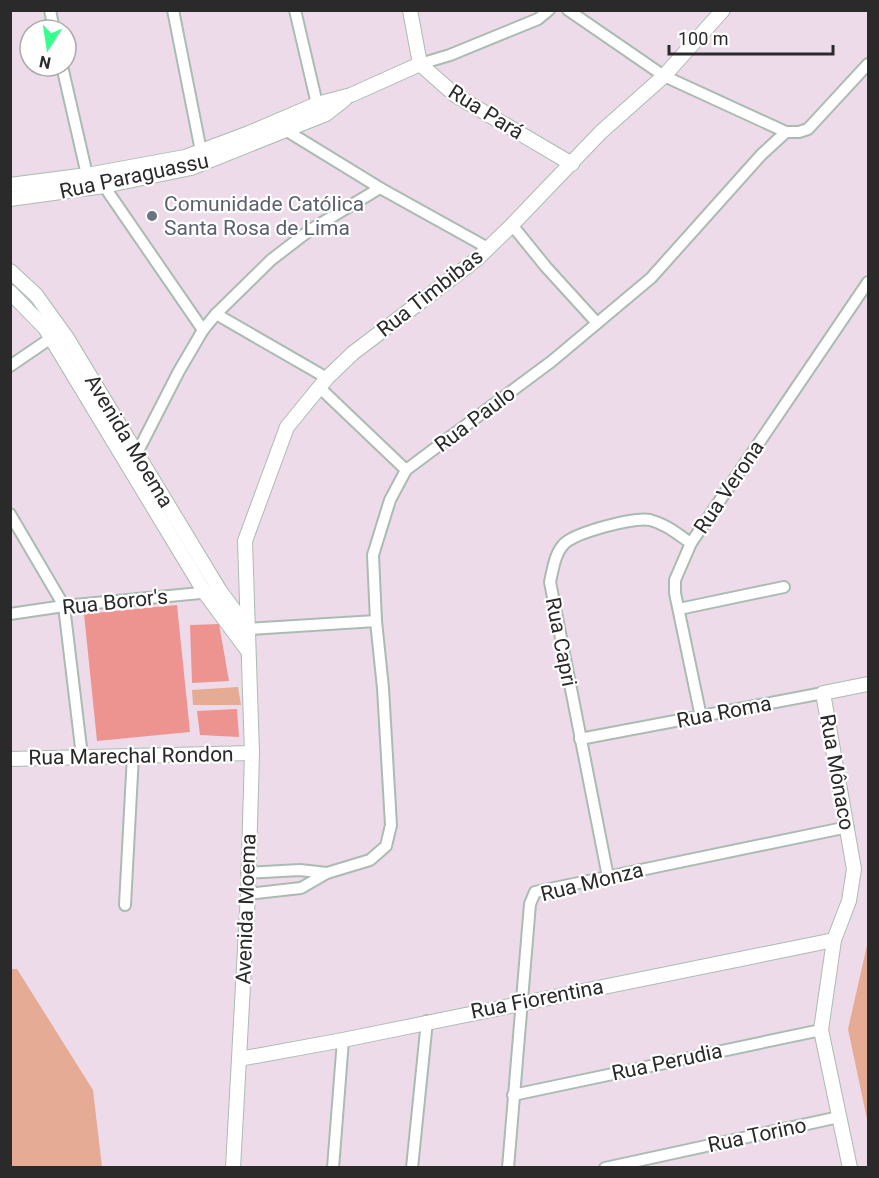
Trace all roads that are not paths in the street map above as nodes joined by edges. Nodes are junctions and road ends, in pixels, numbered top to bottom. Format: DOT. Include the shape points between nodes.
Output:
graph roads {
  1 [pos="173,10"];
  2 [pos="295,10"];
  3 [pos="410,10"];
  4 [pos="549,10"];
  5 [pos="568,10"];
  6 [pos="723,10"];
  7 [pos="420,64"];
  8 [pos="868,64"];
  9 [pos="664,76"];
  10 [pos="65,78"];
  11 [pos="351,94"];
  12 [pos="316,104"];
  13 [pos="287,130"];
  14 [pos="786,132"];
  15 [pos="204,157"];
  16 [pos="572,164"];
  17 [pos="87,176"];
  18 [pos="10,185"];
  19 [pos="104,186"];
  20 [pos="380,188"];
  21 [pos="10,199"];
  22 [pos="512,225"];
  23 [pos="489,248"];
  24 [pos="10,271"];
  25 [pos="868,282"];
  26 [pos="10,292"];
  27 [pos="858,296"];
  28 [pos="868,302"];
  29 [pos="216,314"];
  30 [pos="597,323"];
  31 [pos="203,330"];
  32 [pos="51,338"];
  33 [pos="10,366"];
  34 [pos="323,382"];
  35 [pos="137,453"];
  36 [pos="406,471"];
  37 [pos="10,514"];
  38 [pos="690,543"];
  39 [pos="784,587"];
  40 [pos="220,591"];
  41 [pos="205,593"];
  42 [pos="64,606"];
  43 [pos="679,609"];
  44 [pos="10,614"];
  45 [pos="376,621"];
  46 [pos="248,630"];
  47 [pos="248,651"];
  48 [pos="868,684"];
  49 [pos="823,693"];
  50 [pos="701,717"];
  51 [pos="580,739"];
  52 [pos="252,753"];
  53 [pos="133,755"];
  54 [pos="82,756"];
  55 [pos="10,759"];
  56 [pos="848,827"];
  57 [pos="247,873"];
  58 [pos="327,873"];
  59 [pos="608,877"];
  60 [pos="248,894"];
  61 [pos="124,905"];
  62 [pos="834,940"];
  63 [pos="521,1003"];
  64 [pos="427,1021"];
  65 [pos="821,1030"];
  66 [pos="343,1040"];
  67 [pos="239,1059"];
  68 [pos="513,1095"];
  69 [pos="839,1117"];
  70 [pos="233,1167"];
  71 [pos="333,1167"];
  72 [pos="412,1167"];
  73 [pos="508,1167"];
  74 [pos="605,1167"];
  75 [pos="850,1167"];
  1 -- 15 [label="street"];
  2 -- 12 [label="street"];
  3 -- 7 [label="street"];
  4 -- 7 [label="street, Rua Paraguassu" via="538,19"];
  5 -- 9 [label="street"];
  6 -- 9 [label="street, Rua Timbibas"];
  7 -- 11 [label="street, Rua Paraguassu"];
  7 -- 16 [label="street, Rua Pará" via="455,95"];
  8 -- 14 [label="street, Rua Paulo" via="808,129"];
  9 -- 14 [label="street"];
  9 -- 16 [label="street, Rua Timbibas" via="601,132"];
  10 -- 17 [label="street"];
  11 -- 12 [label="street, Rua Paraguassu"];
  11 -- 13 [label="street, Rua Paraguassu" via="326,114"];
  12 -- 15 [label="street, Rua Paraguassu"];
  13 -- 15 [label="street, Rua Paraguassu"];
  13 -- 20 [label="street"];
  14 -- 30 [label="street, Rua Paulo" via="651,278"];
  15 -- 17 [label="street, Rua Paraguassu" via="185,157"];
  15 -- 19 [label="street, Rua Paraguassu" via="191,168"];
  16 -- 22 [label="street, Rua Timbibas"];
  17 -- 18 [label="street, Rua Paraguassu"];
  19 -- 21 [label="street, Rua Paraguassu"];
  19 -- 31 [label="street"];
  20 -- 23 [label="street"];
  20 -- 29 [label="street" via="310,230 271,260"];
  22 -- 23 [label="street, Rua Timbibas"];
  22 -- 30 [label="street"];
  23 -- 34 [label="street, Rua Timbibas" via="353,353"];
  24 -- 35 [label="street, Avenida Moema" via="36,295 67,338"];
  25 -- 27 [label="street, Rua Verona"];
  26 -- 32 [label="street, Avenida Moema"];
  27 -- 28 [label="street"];
  27 -- 38 [label="street, Rua Verona"];
  29 -- 31 [label="street"];
  29 -- 34 [label="street"];
  30 -- 36 [label="street, Rua Paulo"];
  31 -- 35 [label="street"];
  32 -- 33 [label="street"];
  32 -- 41 [label="street, Avenida Moema"];
  34 -- 36 [label="street"];
  34 -- 46 [label="street, Rua Timbibas" via="287,428 245,541"];
  35 -- 40 [label="street, Avenida Moema"];
  36 -- 45 [label="street, Rua Paulo" via="390,500 373,555"];
  37 -- 42 [label="street"];
  38 -- 43 [label="street, Rua Verona" via="675,580"];
  38 -- 51 [label="street, Rua Capri" via="667,526 648,520 603,527 564,544 554,562 550,582"];
  39 -- 43 [label="street"];
  40 -- 41 [label="street, Rua Boror's"];
  40 -- 46 [label="street, Avenida Moema"];
  41 -- 42 [label="street, Rua Boror's"];
  41 -- 47 [label="street, Avenida Moema"];
  42 -- 44 [label="street, Rua Boror's"];
  42 -- 54 [label="street"];
  43 -- 50 [label="street, Rua Verona"];
  45 -- 46 [label="street"];
  45 -- 58 [label="street, Rua Paulo" via="384,688 391,825 386,846 370,860"];
  46 -- 47 [label="street, Avenida Moema"];
  47 -- 52 [label="street, Avenida Moema"];
  48 -- 49 [label="street, Rua Roma"];
  49 -- 50 [label="street, Rua Roma"];
  49 -- 56 [label="street, Rua Mônaco"];
  50 -- 51 [label="street, Rua Roma"];
  51 -- 59 [label="street, Rua Capri"];
  52 -- 53 [label="street, Rua Marechal Rondon"];
  52 -- 57 [label="street, Avenida Moema"];
  53 -- 54 [label="street, Rua Marechal Rondon"];
  53 -- 61 [label="street"];
  54 -- 55 [label="street, Rua Marechal Rondon"];
  56 -- 59 [label="street, Rua Monza"];
  56 -- 62 [label="street, Rua Mônaco" via="854,869 849,901"];
  57 -- 58 [label="street, Rua Paulo"];
  57 -- 60 [label="street, Avenida Moema"];
  58 -- 60 [label="street, Rua Paulo" via="301,888"];
  59 -- 63 [label="street, Rua Monza" via="535,892 531,897"];
  60 -- 67 [label="street, Avenida Moema"];
  62 -- 63 [label="street, Rua Fiorentina"];
  62 -- 65 [label="street, Rua Mônaco"];
  63 -- 64 [label="street, Rua Fiorentina"];
  63 -- 68 [label="street, Rua Monza"];
  64 -- 66 [label="street, Rua Fiorentina"];
  64 -- 72 [label="street"];
  65 -- 68 [label="street, Rua Perudia"];
  65 -- 69 [label="street, Rua Mônaco"];
  66 -- 67 [label="street, Rua Fiorentina"];
  66 -- 71 [label="street"];
  67 -- 70 [label="street, Avenida Moema"];
  68 -- 73 [label="street, Rua Monza"];
  69 -- 74 [label="street, Rua Torino"];
  69 -- 75 [label="street, Rua Mônaco"];
}
